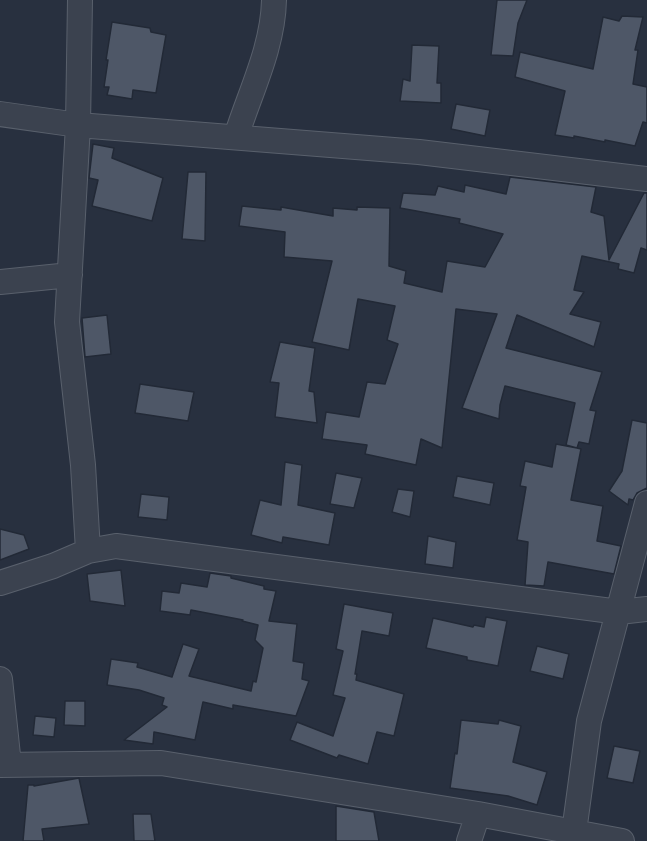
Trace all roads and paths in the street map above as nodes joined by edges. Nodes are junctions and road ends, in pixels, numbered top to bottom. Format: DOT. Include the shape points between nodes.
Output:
graph roads {
  1 [pos="80,0"];
  2 [pos="274,0"];
  3 [pos="0,114"];
  4 [pos="78,125"];
  5 [pos="236,137"];
  6 [pos="647,179"];
  7 [pos="70,275"];
  8 [pos="0,282"];
  9 [pos="647,503"];
  10 [pos="88,551"];
  11 [pos="0,583"];
  12 [pos="647,609"];
  13 [pos="619,612"];
  14 [pos="0,679"];
  15 [pos="4,765"];
  16 [pos="478,814"];
  17 [pos="574,832"];
  18 [pos="469,841"];
  19 [pos="622,841"];
  1 -- 4 [label="street"];
  2 -- 5 [label="street" via="267,50"];
  3 -- 4 [label="street"];
  4 -- 5 [label="street"];
  4 -- 7 [label="street"];
  5 -- 6 [label="street" via="419,152"];
  7 -- 8 [label="street"];
  7 -- 10 [label="street" via="67,322"];
  9 -- 13 [label="street"];
  10 -- 11 [label="street"];
  10 -- 13 [label="street" via="116,546"];
  12 -- 13 [label="street"];
  13 -- 17 [label="street" via="589,722"];
  14 -- 15 [label="street"];
  15 -- 16 [label="street" via="161,763"];
  16 -- 17 [label="street"];
  16 -- 18 [label="street"];
  17 -- 19 [label="street"];
}
